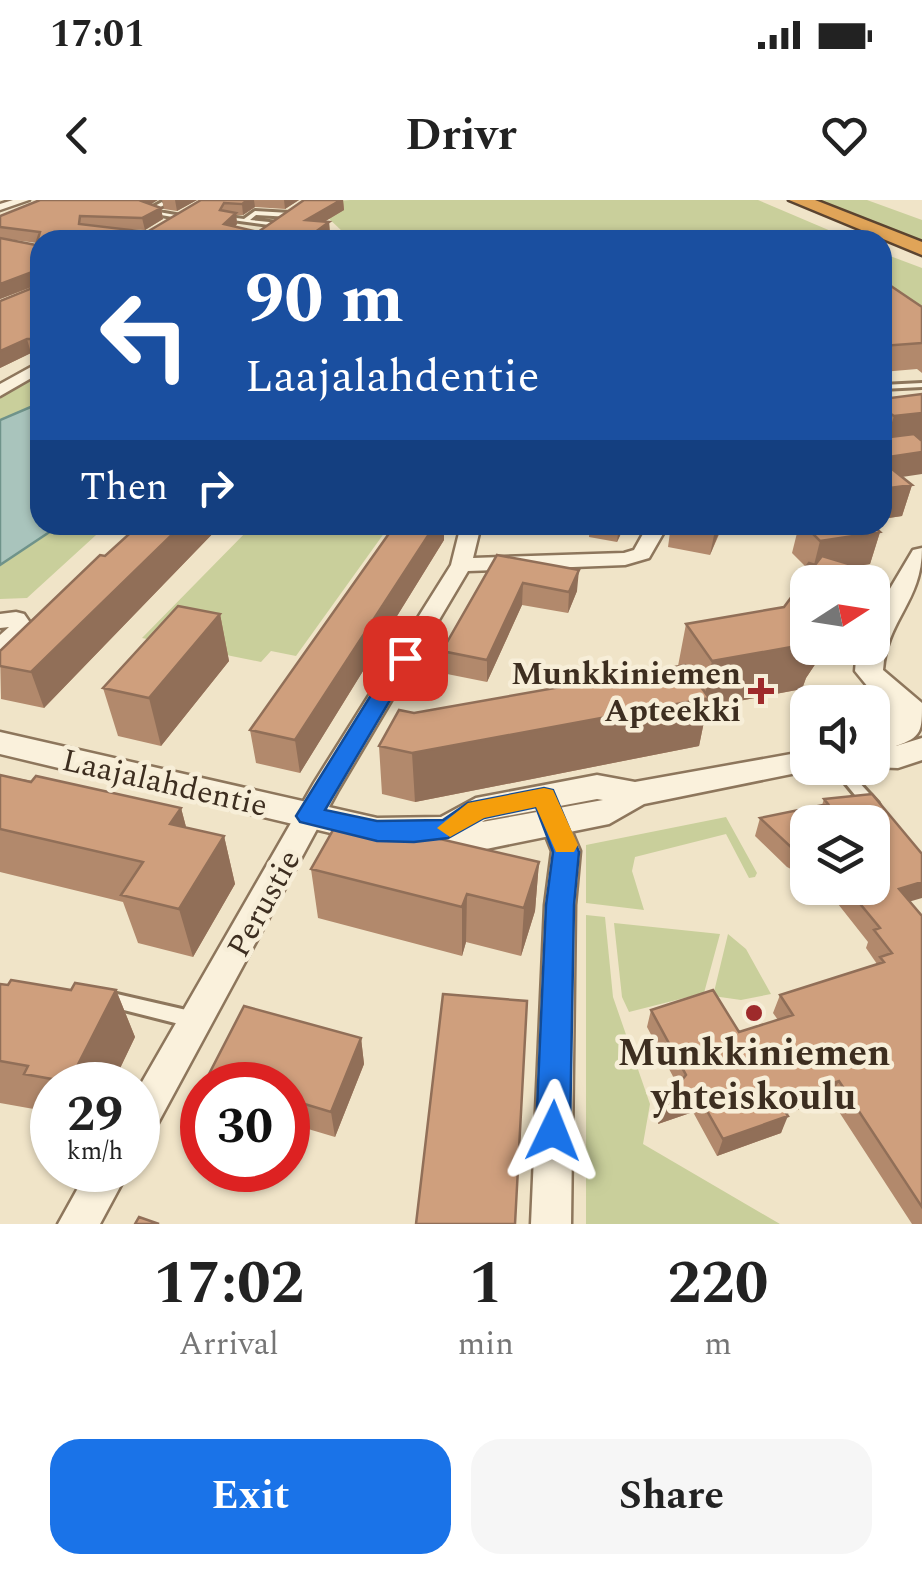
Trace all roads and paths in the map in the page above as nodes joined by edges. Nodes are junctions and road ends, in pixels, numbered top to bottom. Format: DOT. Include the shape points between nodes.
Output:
graph roads {
  1 [pos="26,200"];
  2 [pos="774,200"];
  3 [pos="798,200"];
  4 [pos="40,204"];
  5 [pos="162,204"];
  6 [pos="0,207"];
  7 [pos="295,213"];
  8 [pos="188,214"];
  9 [pos="228,219"];
  10 [pos="245,223"];
  11 [pos="278,224"];
  12 [pos="166,226"];
  13 [pos="237,230"];
  14 [pos="268,230"];
  15 [pos="846,230"];
  16 [pos="874,230"];
  17 [pos="892,237"];
  18 [pos="892,249"];
  19 [pos="922,249"];
  20 [pos="922,260"];
  21 [pos="30,373"];
  22 [pos="922,384"];
  23 [pos="892,386"];
  24 [pos="0,390"];
  25 [pos="469,535"];
  26 [pos="652,535"];
  27 [pos="922,555"];
  28 [pos="461,565"];
  29 [pos="890,613"];
  30 [pos="0,621"];
  31 [pos="0,647"];
  32 [pos="867,665"];
  33 [pos="918,734"];
  34 [pos="890,739"];
  35 [pos="0,743"];
  36 [pos="890,756"];
  37 [pos="790,765"];
  38 [pos="854,785"];
  39 [pos="871,805"];
  40 [pos="550,809"];
  41 [pos="309,816"];
  42 [pos="82,992"];
  43 [pos="198,1021"];
  44 [pos="160,1086"];
  45 [pos="97,1192"];
  46 [pos="78,1224"];
  47 [pos="551,1224"];
  1 -- 4 [label="lane"];
  1 -- 6 [label="street"];
  2 -- 15 [label="highway"];
  3 -- 16 [label="highway"];
  5 -- 8 [label="lane" via="147,212"];
  7 -- 10 [label="lane" via="256,213"];
  7 -- 11 [label="street"];
  8 -- 12 [label="street"];
  9 -- 10 [label="lane"];
  10 -- 11 [label="lane"];
  10 -- 13 [label="lane"];
  11 -- 14 [label="street"];
  17 -- 19 [label="highway"];
  18 -- 20 [label="highway"];
  21 -- 24 [label="street"];
  22 -- 23 [label="lane"];
  25 -- 28 [label="street, Perustie"];
  26 -- 28 [label="street" via="642,554 625,560"];
  27 -- 29 [label="street"];
  28 -- 41 [label="street, Perustie"];
  30 -- 31 [label="street" via="16,619 22,627"];
  32 -- 33 [label="street" via="883,690 884,706"];
  33 -- 34 [label="street"];
  33 -- 36 [label="street"];
  35 -- 41 [label="street, Laajalahdentie"];
  37 -- 40 [label="street, Laajalahdentie" via="635,794 609,812"];
  38 -- 39 [label="lane"];
  40 -- 41 [label="street, Laajalahdentie" via="486,836 448,829 377,831"];
  40 -- 47 [label="street" via="566,852"];
  41 -- 43 [label="street, Perustie"];
  42 -- 43 [label="lane"];
  43 -- 44 [label="street, Perustie"];
  45 -- 46 [label="street"];
}
